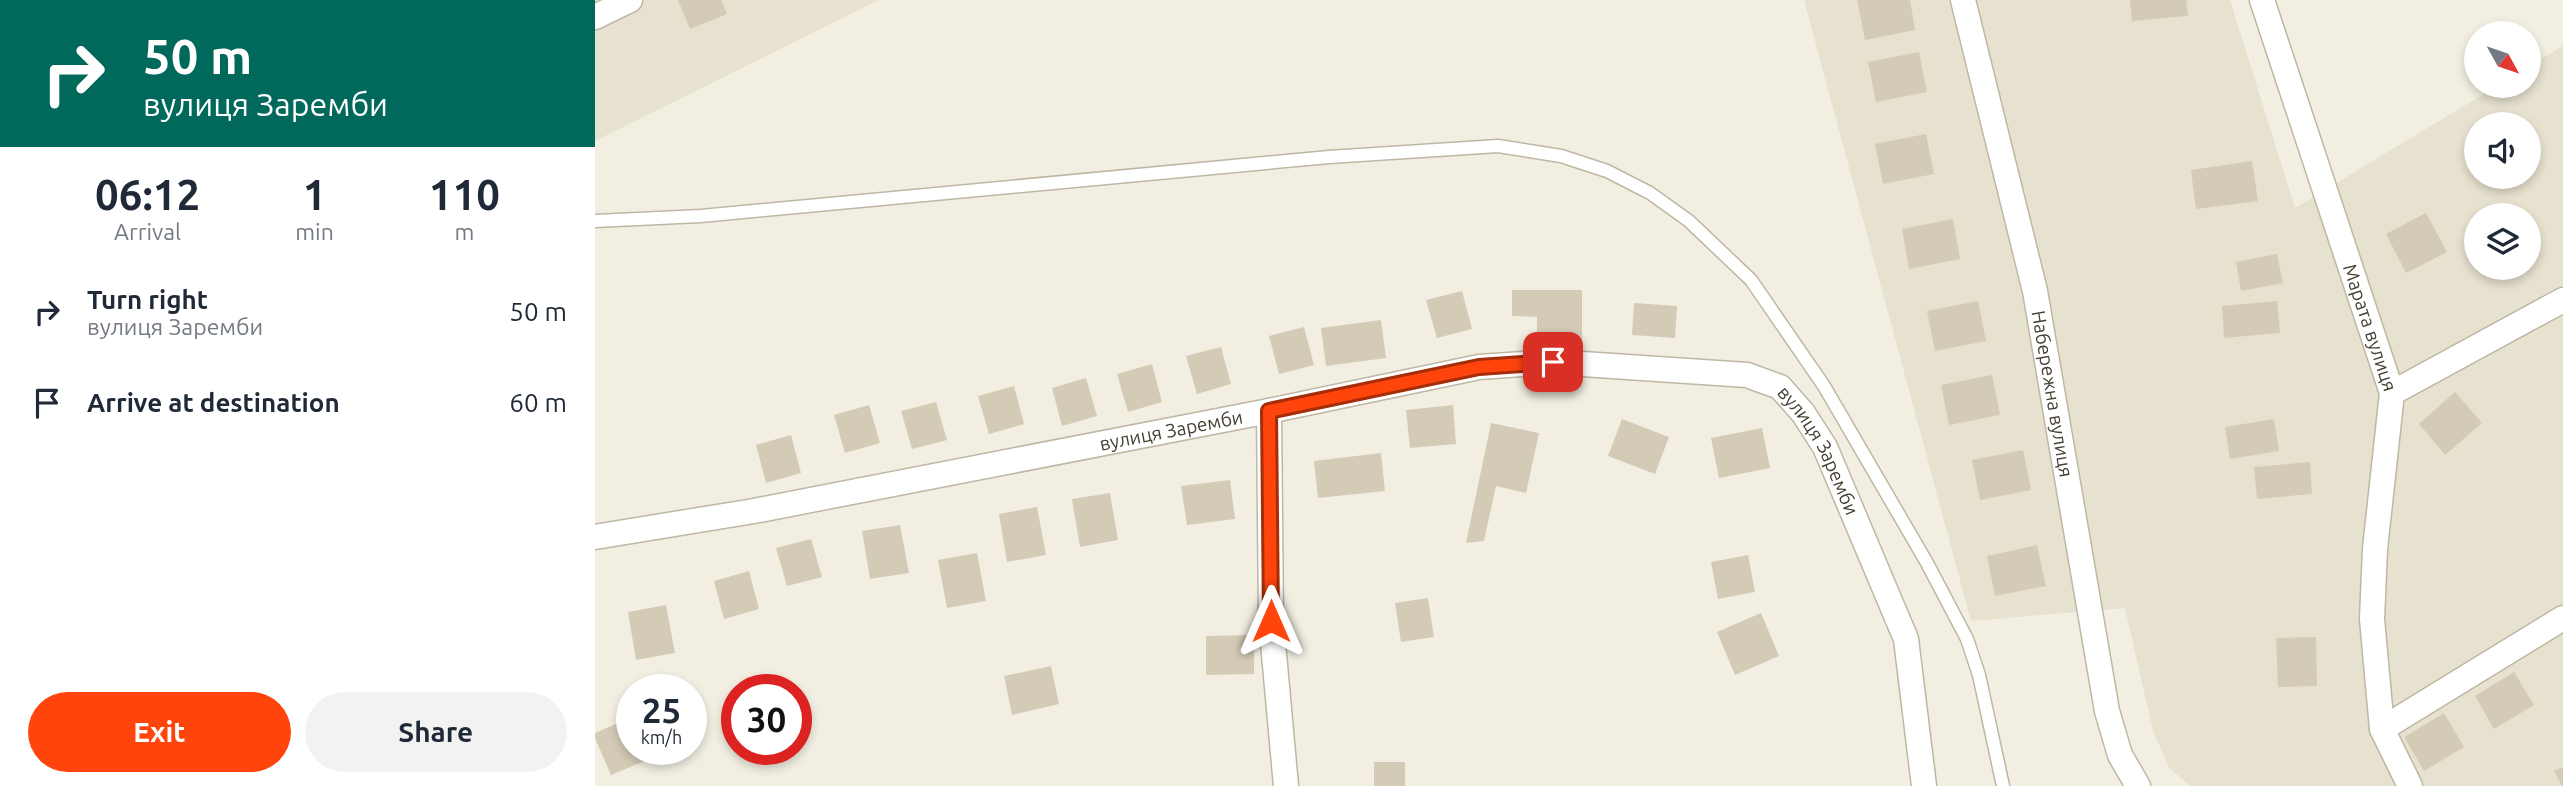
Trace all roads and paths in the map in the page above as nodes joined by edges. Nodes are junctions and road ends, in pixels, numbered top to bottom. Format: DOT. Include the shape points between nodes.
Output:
graph roads {
  1 [pos="630,0"];
  2 [pos="1963,0"];
  3 [pos="2262,0"];
  4 [pos="595,17"];
  5 [pos="595,221"];
  6 [pos="2563,300"];
  7 [pos="2392,393"];
  8 [pos="1269,411"];
  9 [pos="595,537"];
  10 [pos="2563,618"];
  11 [pos="2382,729"];
  12 [pos="1286,786"];
  13 [pos="1924,786"];
  14 [pos="2003,786"];
  15 [pos="2139,786"];
  16 [pos="2410,786"];
  1 -- 4 [label="street"];
  2 -- 15 [label="street, Набережна вулиця" via="2035,290 2107,711 2120,755"];
  3 -- 7 [label="street, Марата вулиця"];
  5 -- 14 [label="lane" via="701,216 1499,146 1561,156 1607,171 1650,193 1689,221 1751,280 1824,386 1967,639"];
  6 -- 7 [label="street"];
  7 -- 11 [label="street, Марата вулиця" via="2372,619"];
  8 -- 9 [label="street, вулиця Заремби" via="754,512"];
  8 -- 12 [label="street" via="1271,621"];
  8 -- 13 [label="street, вулиця Заремби" via="1479,367 1521,363 1747,375 1780,387 1825,447 1906,639"];
  10 -- 11 [label="street"];
  11 -- 16 [label="street, Марата вулиця"];
}
